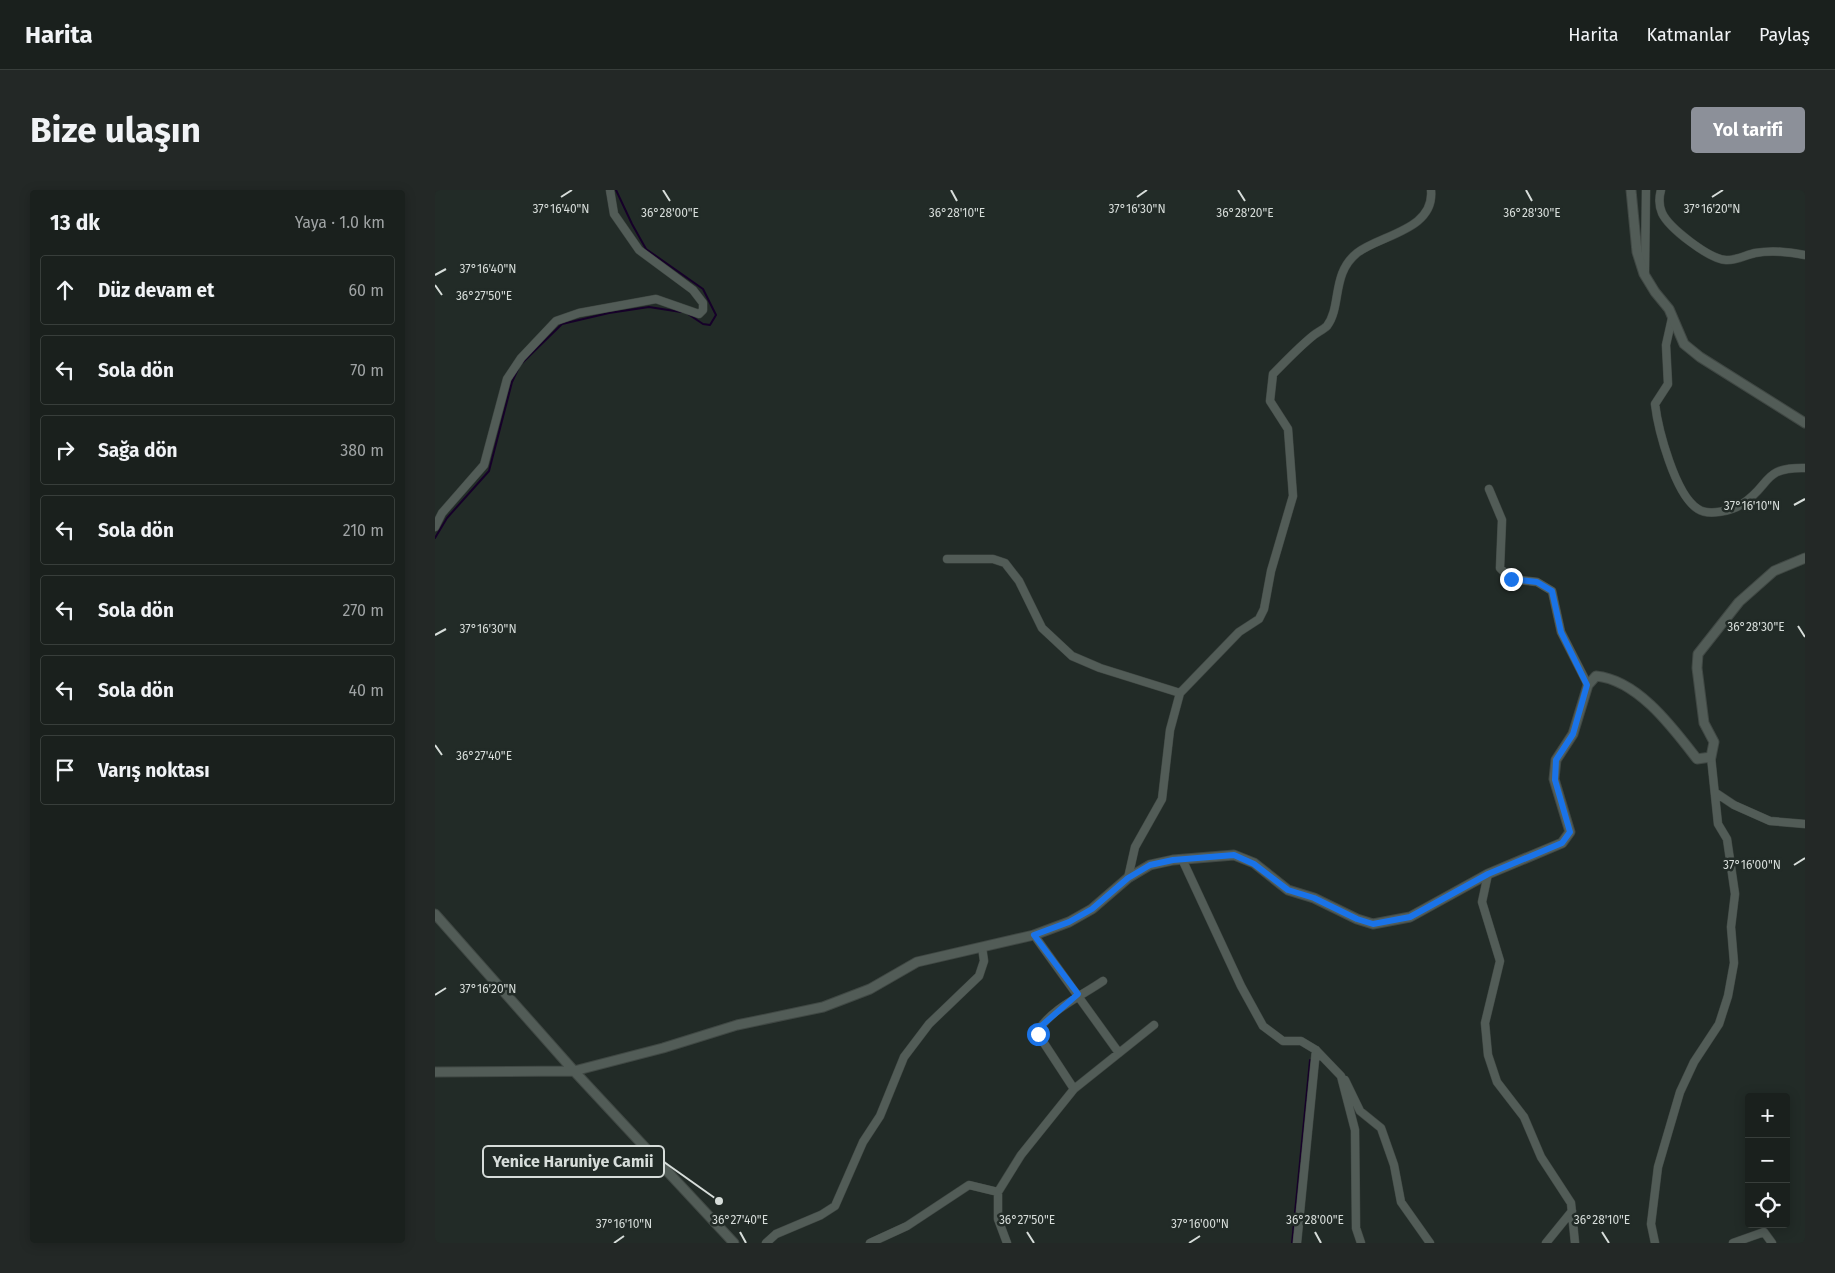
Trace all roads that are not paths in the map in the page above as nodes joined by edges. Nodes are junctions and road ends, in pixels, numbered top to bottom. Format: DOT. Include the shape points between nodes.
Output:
graph roads {
  1 [pos="610,190"];
  2 [pos="1431,190"];
  3 [pos="1631,190"];
  4 [pos="1646,190"];
  5 [pos="1661,190"];
  6 [pos="1805,255"];
  7 [pos="1644,274"];
  8 [pos="1672,318"];
  9 [pos="1805,423"];
  10 [pos="1805,468"];
  11 [pos="1489,489"];
  12 [pos="438,511"];
  13 [pos="435,527"];
  14 [pos="1805,558"];
  15 [pos="947,559"];
  16 [pos="1587,685"];
  17 [pos="1180,693"];
  18 [pos="1711,756"];
  19 [pos="1716,793"];
  20 [pos="1805,824"];
  21 [pos="1182,859"];
  22 [pos="1488,874"];
  23 [pos="1128,878"];
  24 [pos="435,914"];
  25 [pos="1034,935"];
  26 [pos="982,947"];
  27 [pos="1103,981"];
  28 [pos="1078,994"];
  29 [pos="1154,1025"];
  30 [pos="1316,1050"];
  31 [pos="1119,1053"];
  32 [pos="574,1071"];
  33 [pos="435,1072"];
  34 [pos="1341,1076"];
  35 [pos="1074,1089"];
  36 [pos="998,1192"];
  37 [pos="1572,1211"];
  38 [pos="734,1243"];
  39 [pos="766,1243"];
  40 [pos="870,1243"];
  41 [pos="1007,1243"];
  42 [pos="1297,1243"];
  43 [pos="1361,1243"];
  44 [pos="1429,1243"];
  45 [pos="1546,1243"];
  46 [pos="1575,1243"];
  47 [pos="1655,1243"];
  48 [pos="1733,1243"];
  49 [pos="1772,1243"];
  1 -- 12 [label="street" via="614,214 639,250 693,290 703,303 703,310 699,314 657,299 579,313 556,321 521,358 507,379 484,464"];
  2 -- 17 [label="street" via="1427,207 1414,225 1374,242 1347,264 1327,326 1273,374 1270,401 1288,429 1293,496 1271,570 1264,608 1259,619 1239,632"];
  3 -- 7 [label="street" via="1637,252"];
  4 -- 7 [label="street"];
  5 -- 6 [label="street" via="1661,212 1667,220 1682,235 1713,256 1727,261 1780,250"];
  7 -- 8 [label="street"];
  8 -- 9 [label="street" via="1684,344 1700,357"];
  8 -- 10 [label="street" via="1666,345 1668,384 1655,404 1658,429 1686,495 1698,510 1715,512 1741,505 1760,489 1773,472 1788,467"];
  11 -- 16 [label="street" via="1502,520 1500,568 1511,579 1537,582 1552,591 1561,632"];
  12 -- 13 [label="street"];
  14 -- 18 [label="street" via="1774,571 1739,602 1698,654 1704,724 1714,742"];
  15 -- 17 [label="street" via="993,559 1005,563 1019,581 1042,628 1072,656"];
  16 -- 18 [label="street" via="1596,676 1607,677 1629,689 1665,716 1697,759"];
  16 -- 22 [label="street" via="1573,734 1556,760 1555,780 1570,832 1562,843"];
  17 -- 23 [label="street" via="1169,730 1162,799 1135,847"];
  18 -- 19 [label="street"];
  19 -- 20 [label="street" via="1770,821"];
  19 -- 47 [label="street" via="1718,824 1727,839 1735,894 1731,927 1734,963 1719,1024 1694,1062 1680,1092 1658,1167 1651,1224"];
  21 -- 22 [label="street" via="1234,855 1254,864 1288,890 1373,924 1410,917"];
  21 -- 23 [label="street" via="1150,865"];
  21 -- 30 [label="street" via="1263,1026 1283,1040 1301,1041"];
  22 -- 37 [label="street" via="1482,902 1499,961 1485,1023 1488,1055 1497,1082 1523,1117 1541,1157 1571,1203"];
  23 -- 25 [label="street" via="1092,909"];
  24 -- 32 [label="street"];
  25 -- 26 [label="street"];
  25 -- 28 [label="street"];
  26 -- 32 [label="street" via="917,962 870,988 823,1007 737,1025"];
  26 -- 39 [label="street" via="984,961 979,976 929,1024 904,1057 880,1116 863,1142 835,1206 776,1234"];
  27 -- 28 [label="street"];
  28 -- 31 [label="street"];
  28 -- 35 [label="street" via="1038,1031"];
  29 -- 31 [label="street"];
  30 -- 34 [label="street"];
  30 -- 42 [label="street"];
  31 -- 35 [label="street"];
  32 -- 33 [label="street"];
  32 -- 38 [label="street"];
  34 -- 43 [label="street" via="1355,1130 1356,1228"];
  34 -- 44 [label="street" via="1360,1111 1381,1128 1394,1165 1401,1202"];
  35 -- 36 [label="street" via="1021,1155"];
  36 -- 40 [label="street" via="969,1185 907,1226"];
  36 -- 41 [label="street" via="998,1219"];
  37 -- 45 [label="street"];
  37 -- 46 [label="street"];
  48 -- 49 [label="street" via="1764,1232"];
}
